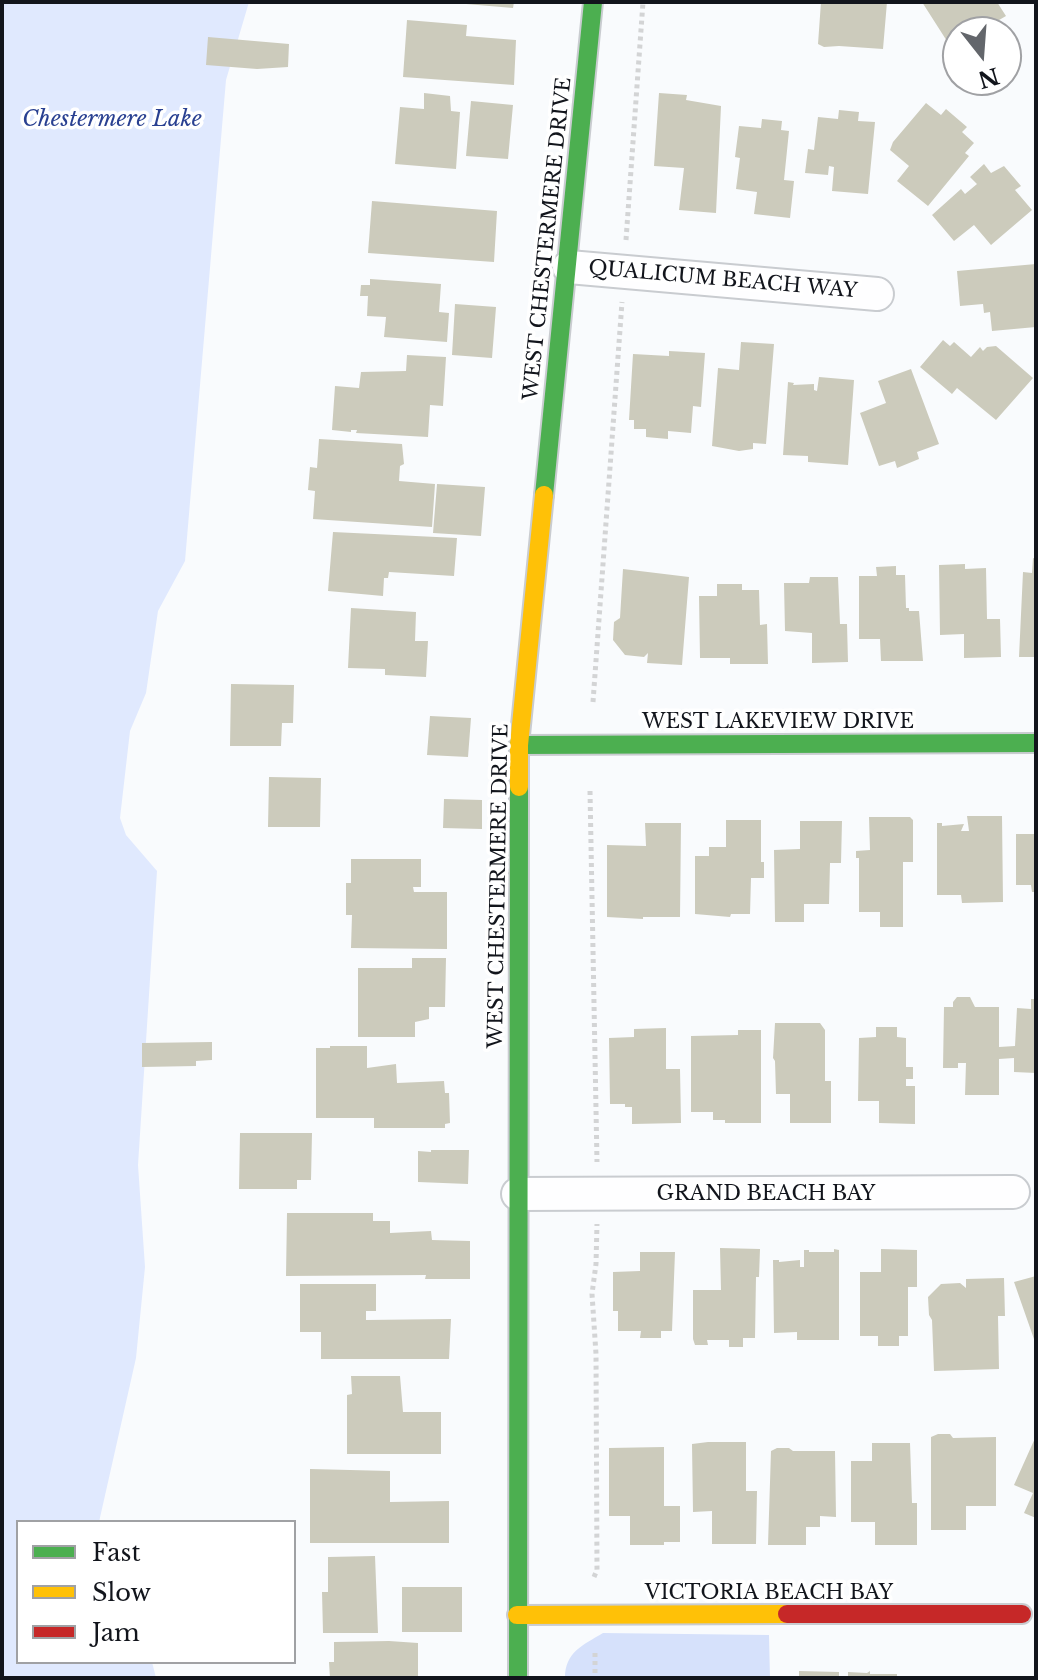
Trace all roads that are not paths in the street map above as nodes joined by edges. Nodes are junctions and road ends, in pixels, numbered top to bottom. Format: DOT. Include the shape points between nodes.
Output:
graph roads {
  1 [pos="593,2"];
  2 [pos="569,267"];
  3 [pos="877,294"];
  4 [pos="1036,743"];
  5 [pos="519,745"];
  6 [pos="1013,1192"];
  7 [pos="518,1194"];
  8 [pos="1022,1614"];
  9 [pos="517,1615"];
  10 [pos="518,1678"];
  1 -- 2 [label="street, WEST CHESTERMERE DRIVE"];
  2 -- 3 [label="street, QUALICUM BEACH WAY"];
  2 -- 5 [label="street, WEST CHESTERMERE DRIVE"];
  4 -- 5 [label="street, WEST LAKEVIEW DRIVE"];
  5 -- 7 [label="street, WEST CHESTERMERE DRIVE"];
  6 -- 7 [label="street, GRAND BEACH BAY"];
  7 -- 9 [label="street, WEST CHESTERMERE DRIVE"];
  8 -- 9 [label="street, VICTORIA BEACH BAY"];
  9 -- 10 [label="street, WEST CHESTERMERE DRIVE"];
}
